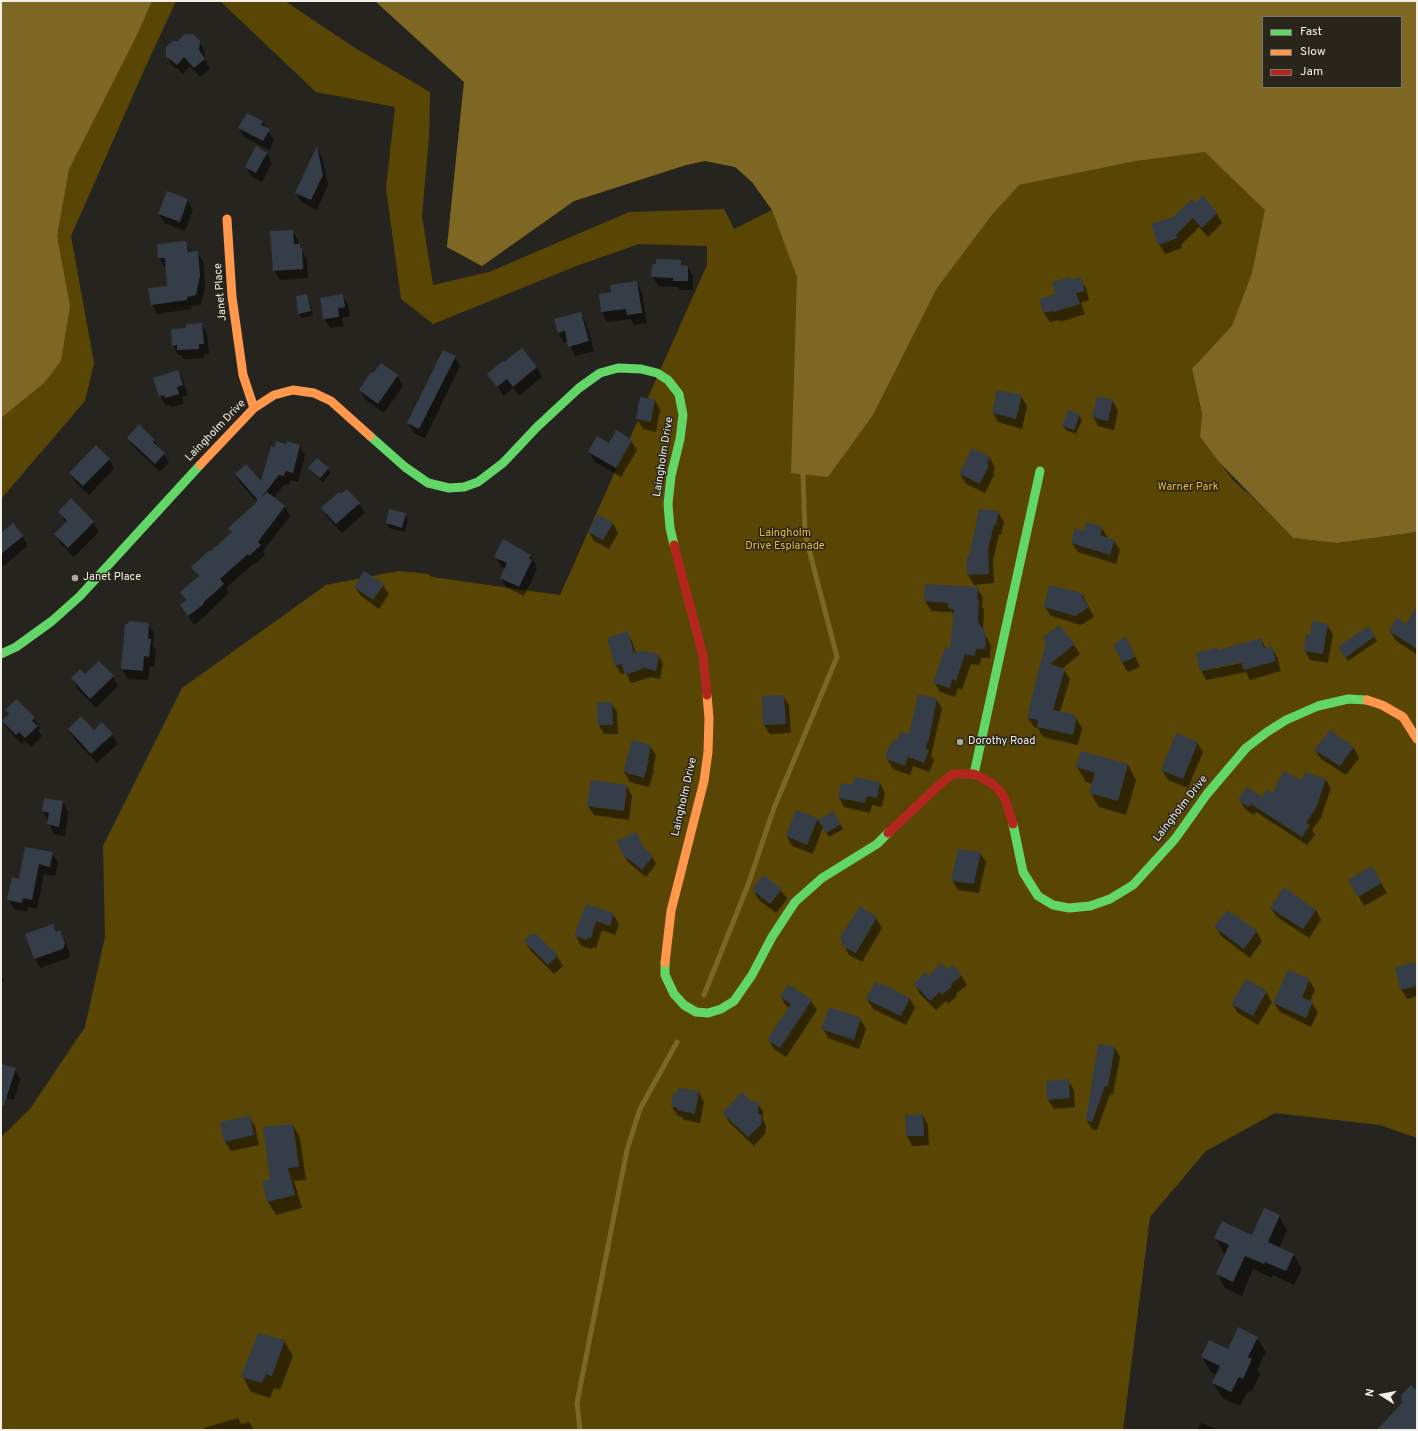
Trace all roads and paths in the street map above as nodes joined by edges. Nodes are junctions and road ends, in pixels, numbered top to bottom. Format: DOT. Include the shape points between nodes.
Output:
graph roads {
  1 [pos="227,219"];
  2 [pos="254,408"];
  3 [pos="1040,470"];
  4 [pos="1,654"];
  5 [pos="1417,739"];
  6 [pos="974,774"];
  1 -- 2 [label="street, Janet Place" via="232,297 243,375"];
  2 -- 4 [label="street, Laingholm Drive" via="80,596 52,622 16,647"];
  2 -- 6 [label="street, Laingholm Drive" via="274,395 293,390 314,393 331,401 428,483 449,488 478,482 503,463 579,388 600,373 618,368 657,373 668,380 679,394 683,415 671,476 668,504 670,528 703,656 709,718 704,781 689,835 665,955 666,975 674,994 684,1005 696,1012 708,1013 734,1001 795,902 822,878 877,844 953,774"];
  3 -- 6 [label="street"];
  5 -- 6 [label="street, Laingholm Drive" via="1403,717 1382,705 1364,699 1348,699 1318,706 1286,720 1246,748 1207,794 1175,839 1133,885 1110,899 1090,906 1069,908 1053,905 1038,896 1023,872 1005,799 990,782"];
}
